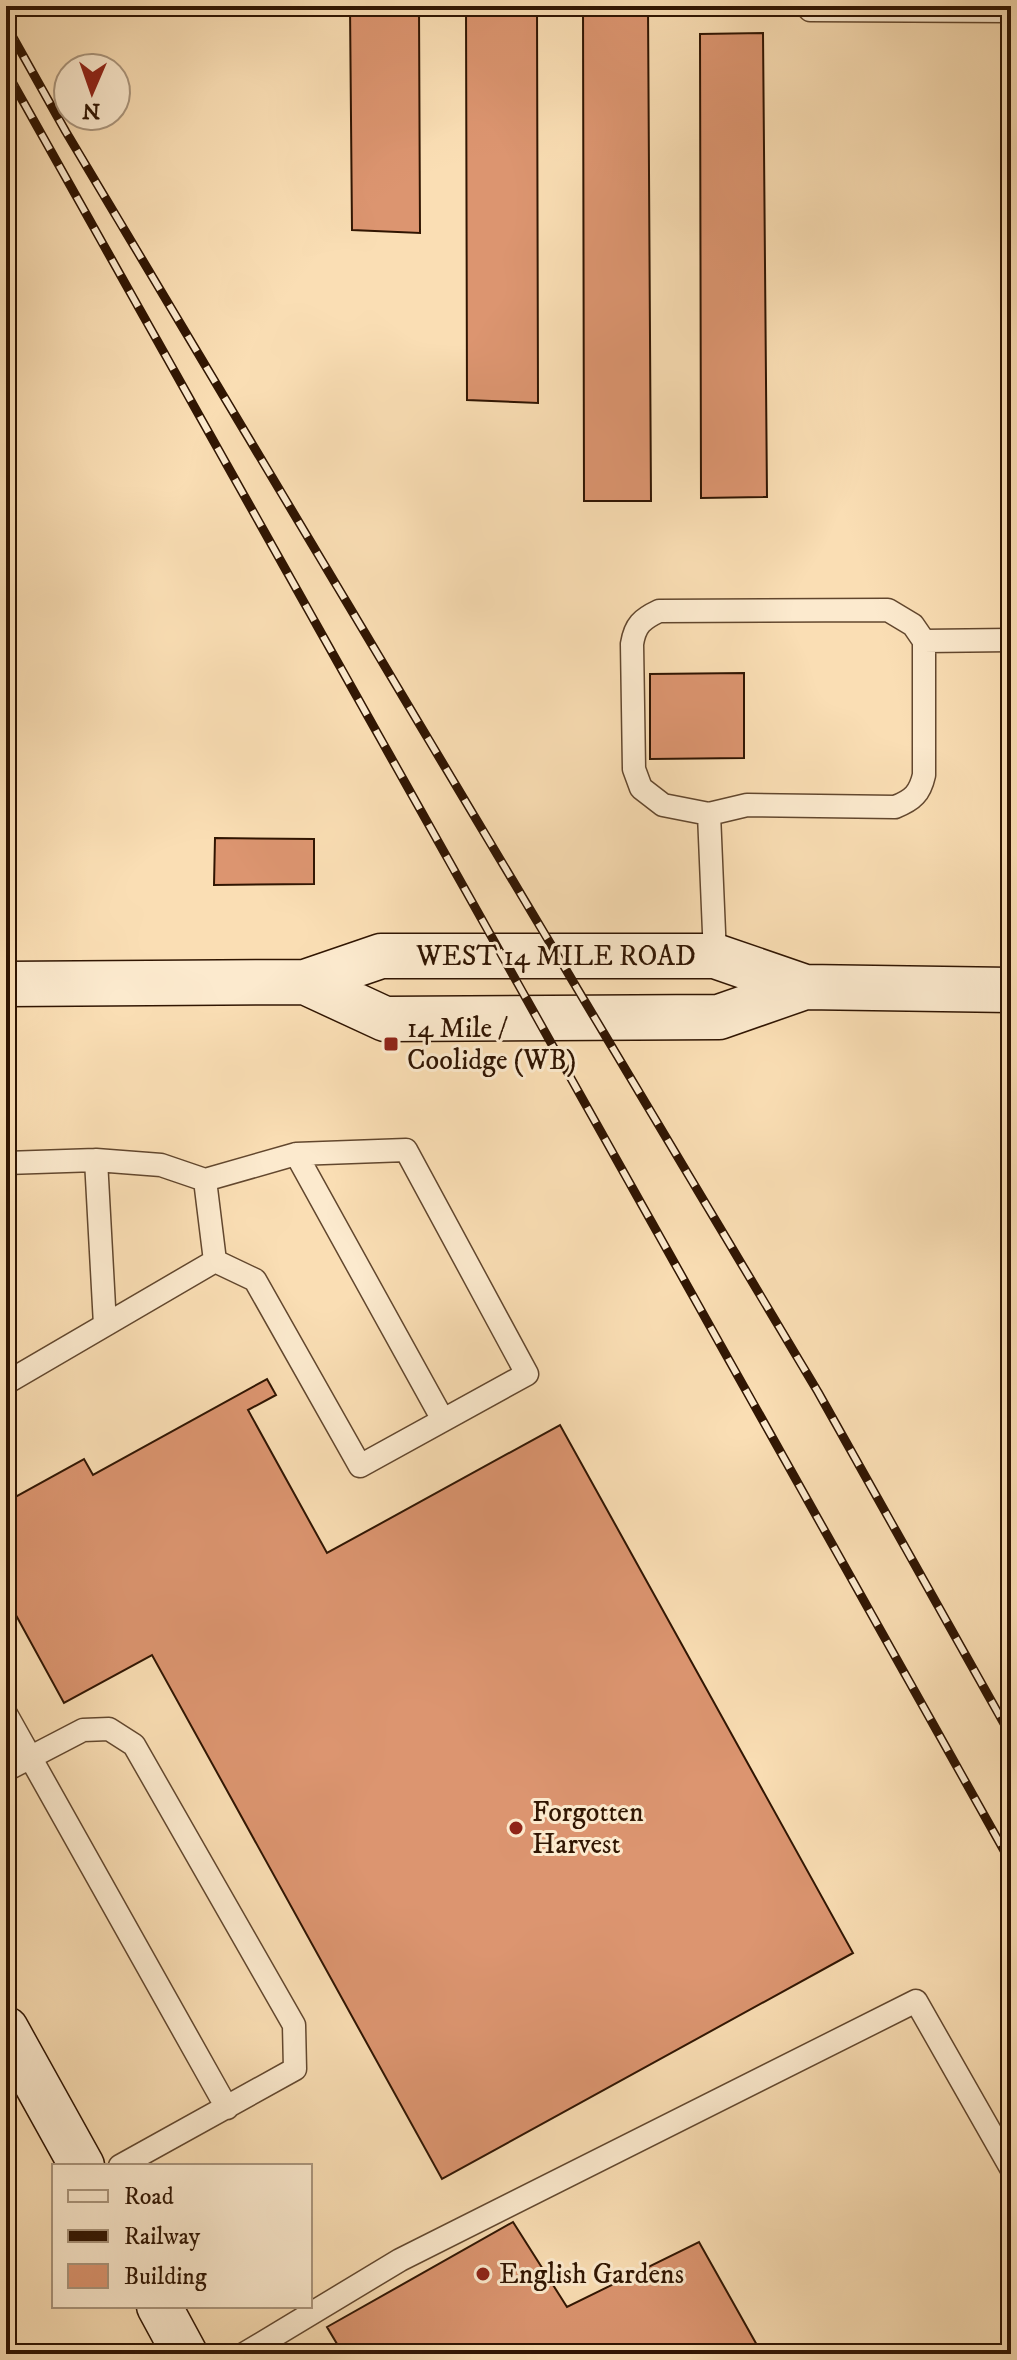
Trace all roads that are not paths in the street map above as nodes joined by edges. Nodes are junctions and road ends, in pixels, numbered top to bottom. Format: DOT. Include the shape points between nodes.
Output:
graph roads {
  1 [pos="806,6"];
  2 [pos="1011,11"];
  3 [pos="1011,640"];
  4 [pos="924,641"];
  5 [pos="709,814"];
  6 [pos="715,956"];
  7 [pos="305,982"];
  8 [pos="6,984"];
  9 [pos="805,987"];
  10 [pos="1011,990"];
  11 [pos="296,1154"];
  12 [pos="96,1160"];
  13 [pos="6,1163"];
  14 [pos="205,1180"];
  15 [pos="215,1261"];
  16 [pos="105,1325"];
  17 [pos="6,1383"];
  18 [pos="443,1420"];
  19 [pos="6,1714"];
  20 [pos="28,1757"];
  21 [pos="6,1770"];
  22 [pos="9,2041"];
  23 [pos="227,2108"];
  24 [pos="81,2164"];
  25 [pos="124,2164"];
  26 [pos="1011,2168"];
  27 [pos="160,2308"];
  28 [pos="185,2354"];
  29 [pos="244,2354"];
  1 -- 2 [label="lane" via="877,12"];
  3 -- 4 [label="lane"];
  4 -- 5 [label="lane" via="924,775 911,801 895,807 747,805"];
  4 -- 5 [label="lane" via="913,625 888,610 659,611 643,619 634,629 632,644 634,769 641,788 663,805"];
  5 -- 6 [label="lane"];
  6 -- 7 [label="main road, WEST 14 MILE ROAD" via="381,956"];
  6 -- 9 [label="main road, WEST 14 MILE ROAD"];
  7 -- 8 [label="main road, WEST 14 MILE ROAD"];
  7 -- 9 [label="main road, WEST 14 MILE ROAD" via="385,1019 719,1017"];
  9 -- 10 [label="main road, WEST 14 MILE ROAD"];
  11 -- 14 [label="lane"];
  11 -- 18 [label="lane"];
  11 -- 18 [label="lane" via="406,1150 527,1374"];
  12 -- 13 [label="lane"];
  12 -- 14 [label="lane" via="161,1165"];
  12 -- 16 [label="lane"];
  14 -- 15 [label="lane"];
  15 -- 16 [label="lane"];
  15 -- 18 [label="lane" via="255,1280 360,1466"];
  16 -- 17 [label="lane"];
  19 -- 20 [label="lane"];
  20 -- 21 [label="lane"];
  20 -- 23 [label="lane"];
  20 -- 23 [label="lane" via="83,1730 109,1729 134,1745 294,2025 295,2069"];
  22 -- 24 [label="main road"];
  23 -- 25 [label="lane"];
  26 -- 29 [label="lane" via="916,2001 400,2260"];
  27 -- 28 [label="main road"];
}
